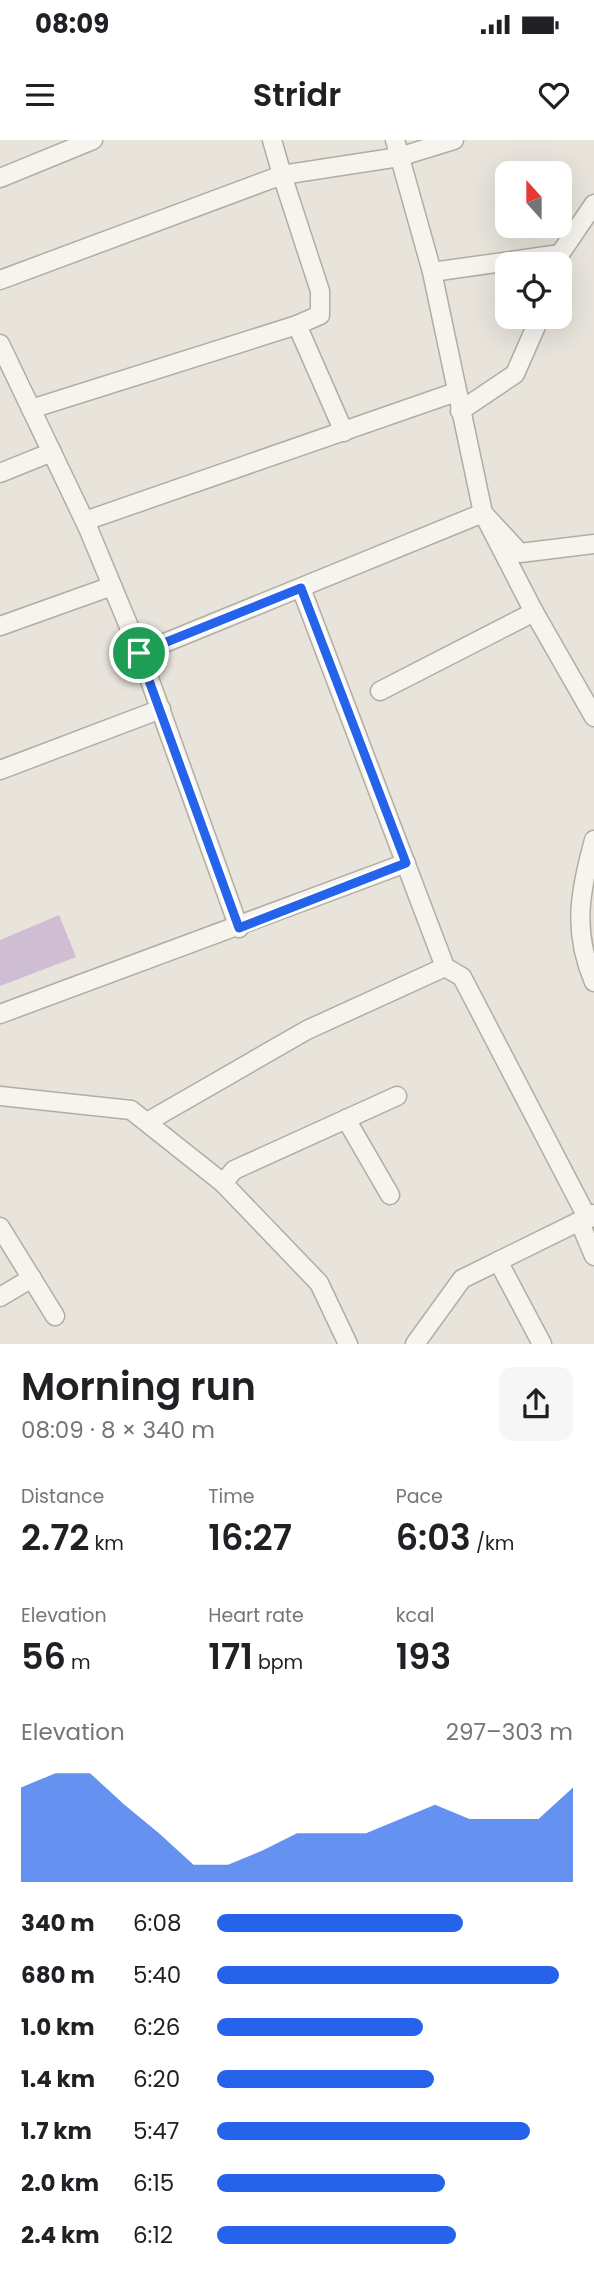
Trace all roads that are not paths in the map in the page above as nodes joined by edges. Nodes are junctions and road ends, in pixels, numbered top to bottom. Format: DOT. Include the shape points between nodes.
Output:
graph roads {
  1 [pos="93,140"];
  2 [pos="272,140"];
  3 [pos="453,140"];
  4 [pos="397,148"];
  5 [pos="282,175"];
  6 [pos="0,178"];
  7 [pos="594,204"];
  8 [pos="563,252"];
  9 [pos="495,266"];
  10 [pos="432,272"];
  11 [pos="0,280"];
  12 [pos="298,325"];
  13 [pos="535,329"];
  14 [pos="1,348"];
  15 [pos="456,392"];
  16 [pos="31,409"];
  17 [pos="460,411"];
  18 [pos="344,432"];
  19 [pos="52,452"];
  20 [pos="0,473"];
  21 [pos="483,513"];
  22 [pos="85,521"];
  23 [pos="594,544"];
  24 [pos="112,586"];
  25 [pos="301,588"];
  26 [pos="534,612"];
  27 [pos="0,626"];
  28 [pos="139,653"];
  29 [pos="380,691"];
  30 [pos="161,709"];
  31 [pos="594,717"];
  32 [pos="0,770"];
  33 [pos="594,840"];
  34 [pos="406,863"];
  35 [pos="239,928"];
  36 [pos="445,967"];
  37 [pos="594,982"];
  38 [pos="0,1014"];
  39 [pos="397,1096"];
  40 [pos="0,1097"];
  41 [pos="346,1119"];
  42 [pos="147,1122"];
  43 [pos="223,1183"];
  44 [pos="390,1195"];
  45 [pos="587,1219"];
  46 [pos="0,1227"];
  47 [pos="594,1256"];
  48 [pos="498,1261"];
  49 [pos="32,1278"];
  50 [pos="0,1297"];
  51 [pos="55,1316"];
  52 [pos="348,1343"];
  53 [pos="415,1343"];
  54 [pos="542,1343"];
  1 -- 6 [label="street"];
  2 -- 5 [label="street"];
  3 -- 4 [label="street"];
  4 -- 5 [label="street"];
  4 -- 10 [label="street"];
  5 -- 11 [label="street"];
  5 -- 12 [label="street" via="320,291 320,315"];
  7 -- 8 [label="street"];
  9 -- 10 [label="street"];
  10 -- 15 [label="street"];
  12 -- 16 [label="street"];
  12 -- 18 [label="street"];
  13 -- 17 [label="street" via="515,374"];
  14 -- 16 [label="street"];
  15 -- 17 [label="street"];
  15 -- 18 [label="street"];
  16 -- 19 [label="street"];
  17 -- 21 [label="street"];
  18 -- 22 [label="street"];
  19 -- 20 [label="street"];
  19 -- 22 [label="street"];
  21 -- 23 [label="street" via="520,553"];
  21 -- 25 [label="street"];
  21 -- 26 [label="street"];
  22 -- 24 [label="street"];
  24 -- 27 [label="street"];
  24 -- 28 [label="street"];
  25 -- 28 [label="street"];
  25 -- 34 [label="street"];
  26 -- 29 [label="street"];
  26 -- 31 [label="street"];
  28 -- 30 [label="street"];
  30 -- 32 [label="street"];
  30 -- 35 [label="street"];
  33 -- 37 [label="street" via="580,889 581,940"];
  34 -- 35 [label="street"];
  34 -- 36 [label="street"];
  35 -- 38 [label="street"];
  36 -- 42 [label="street" via="307,1030"];
  36 -- 45 [label="street" via="462,976"];
  39 -- 41 [label="street"];
  40 -- 42 [label="street" via="131,1110"];
  41 -- 43 [label="street" via="234,1170"];
  41 -- 44 [label="street"];
  42 -- 43 [label="street"];
  43 -- 52 [label="street" via="319,1283"];
  45 -- 47 [label="street"];
  45 -- 48 [label="street"];
  46 -- 49 [label="street"];
  48 -- 53 [label="street" via="462,1279"];
  48 -- 54 [label="street"];
  49 -- 50 [label="street"];
  49 -- 51 [label="street"];
}
